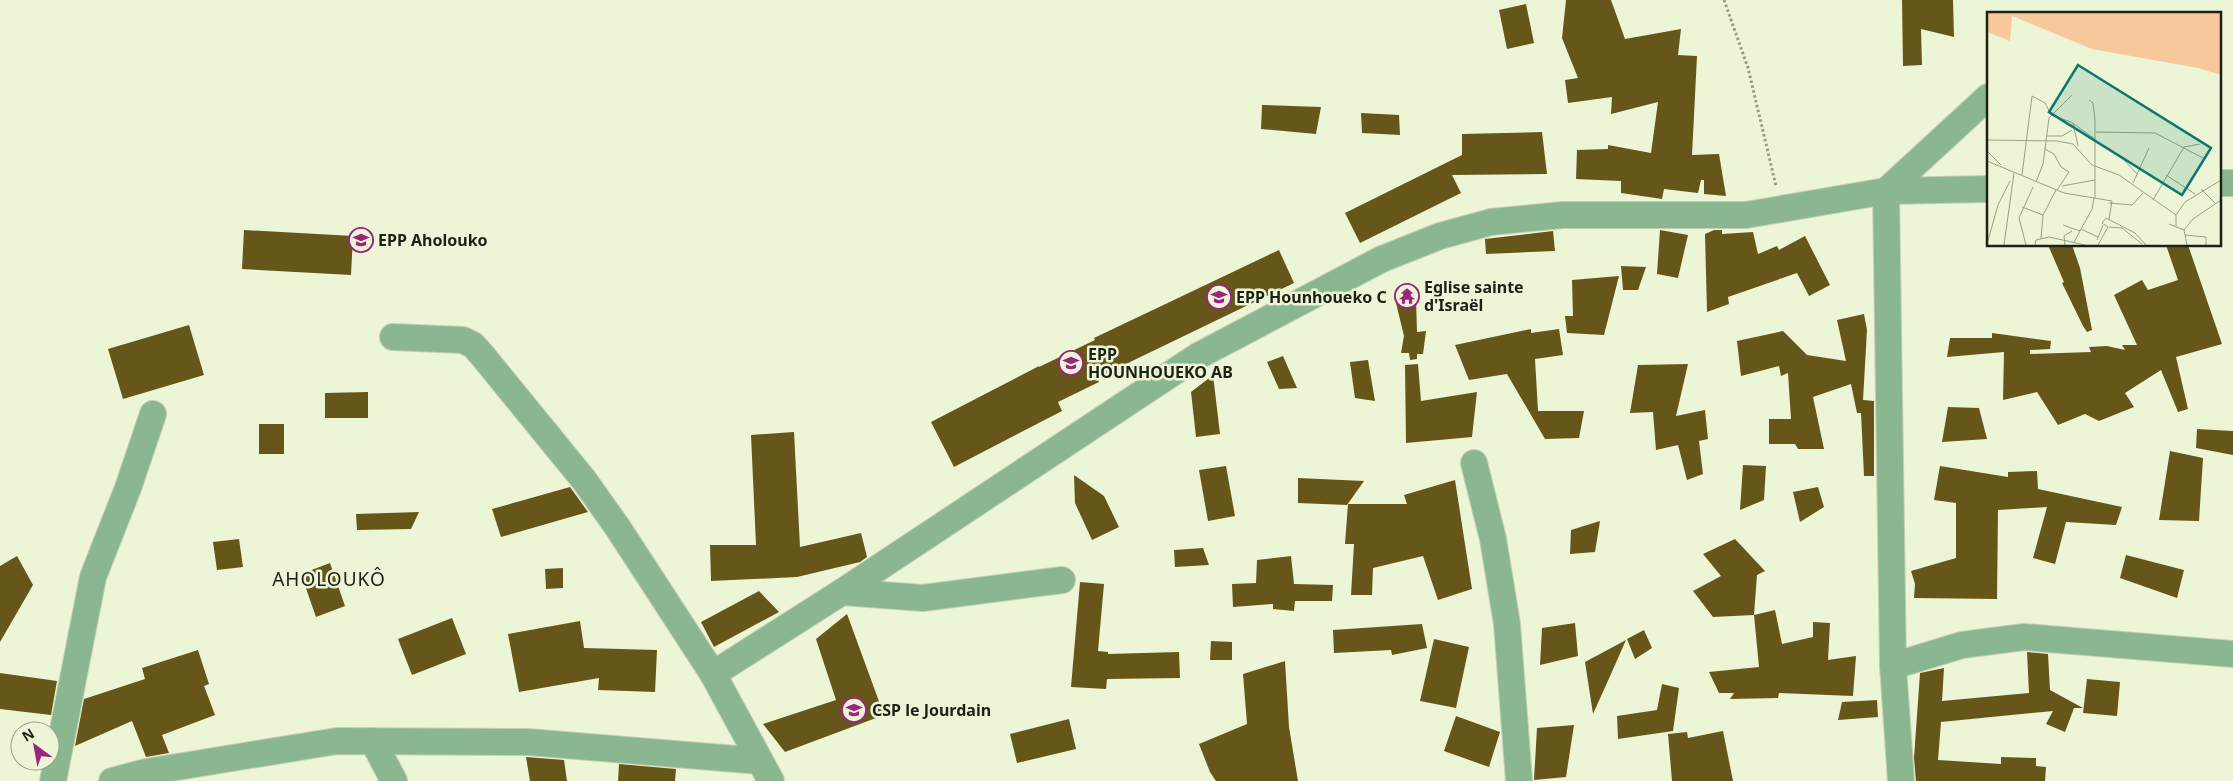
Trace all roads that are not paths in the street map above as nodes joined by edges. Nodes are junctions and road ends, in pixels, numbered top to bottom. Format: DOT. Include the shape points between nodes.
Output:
graph roads {
  1 [pos="1987,98"];
  2 [pos="2220,183"];
  3 [pos="2233,183"];
  4 [pos="1987,189"];
  5 [pos="1886,191"];
  6 [pos="393,337"];
  7 [pos="153,414"];
  8 [pos="1474,463"];
  9 [pos="1062,580"];
  10 [pos="842,592"];
  11 [pos="2233,654"];
  12 [pos="1893,666"];
  13 [pos="713,674"];
  14 [pos="373,741"];
  15 [pos="765,771"];
  16 [pos="53,781"];
  17 [pos="112,781"];
  18 [pos="394,781"];
  19 [pos="1519,781"];
  20 [pos="1902,781"];
  1 -- 5 [label="street"];
  2 -- 3 [label="street"];
  4 -- 5 [label="street"];
  5 -- 10 [label="street" via="1746,215 1562,215 1491,222 1440,236 1390,256 1198,356"];
  5 -- 12 [label="street"];
  6 -- 13 [label="street" via="464,340 473,344 589,488"];
  7 -- 16 [label="street" via="93,576"];
  8 -- 19 [label="street" via="1493,539 1507,624"];
  9 -- 10 [label="street" via="924,598"];
  10 -- 13 [label="street"];
  11 -- 12 [label="street" via="2024,637 1962,645"];
  12 -- 20 [label="street"];
  13 -- 15 [label="street"];
  14 -- 15 [label="street" via="528,742"];
  14 -- 17 [label="street" via="337,741 146,772"];
  14 -- 18 [label="street"];
}
